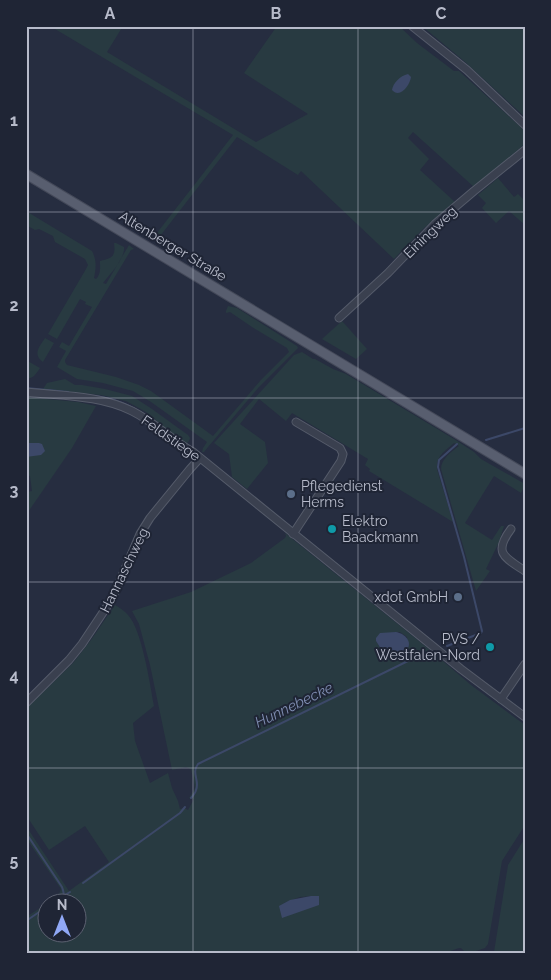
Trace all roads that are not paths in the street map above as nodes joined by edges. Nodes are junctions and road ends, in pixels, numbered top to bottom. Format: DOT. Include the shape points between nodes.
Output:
graph roads {
  1 [pos="412,26"];
  2 [pos="525,125"];
  3 [pos="525,150"];
  4 [pos="26,174"];
  5 [pos="339,318"];
  6 [pos="26,392"];
  7 [pos="296,422"];
  8 [pos="200,458"];
  9 [pos="525,474"];
  10 [pos="511,529"];
  11 [pos="293,534"];
  12 [pos="525,570"];
  13 [pos="525,664"];
  14 [pos="501,699"];
  15 [pos="26,703"];
  16 [pos="525,716"];
  1 -- 2 [label="street" via="467,70"];
  3 -- 5 [label="street, Einingweg" via="435,224"];
  4 -- 9 [label="main road, Altenberger Straße"];
  6 -- 8 [label="street, Feldstiege" via="89,399 122,407 139,415"];
  7 -- 11 [label="street" via="340,448 343,454"];
  8 -- 11 [label="street, Feldstiege"];
  8 -- 15 [label="street, Hannaschweg" via="150,518 112,599 79,648"];
  10 -- 12 [label="street" via="502,546 503,553"];
  11 -- 14 [label="street, Feldstiege"];
  13 -- 14 [label="street"];
  14 -- 16 [label="street, Feldstiege"];
}
